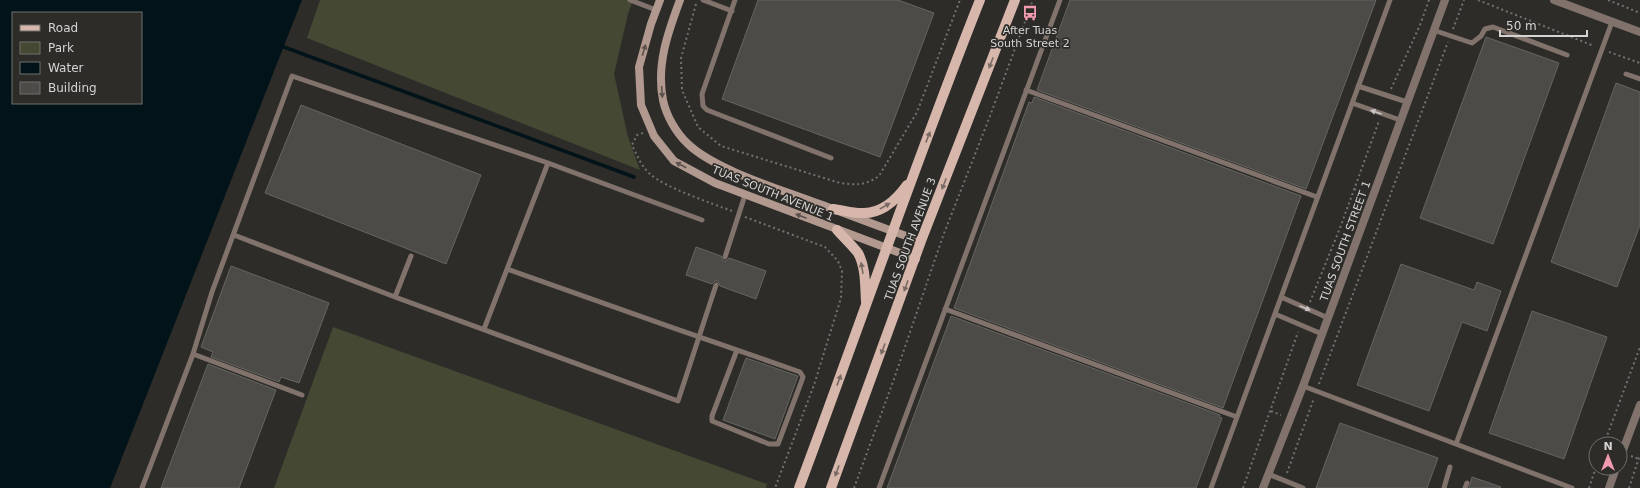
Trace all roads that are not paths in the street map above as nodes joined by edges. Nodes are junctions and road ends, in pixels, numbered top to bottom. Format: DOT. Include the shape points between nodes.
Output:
graph roads {
  1 [pos="630,0"];
  2 [pos="660,0"];
  3 [pos="680,0"];
  4 [pos="703,0"];
  5 [pos="736,0"];
  6 [pos="980,0"];
  7 [pos="1015,0"];
  8 [pos="1060,0"];
  9 [pos="1390,0"];
  10 [pos="1444,0"];
  11 [pos="1554,0"];
  12 [pos="656,10"];
  13 [pos="732,11"];
  14 [pos="1612,22"];
  15 [pos="1434,30"];
  16 [pos="1640,32"];
  17 [pos="1567,55"];
  18 [pos="1626,74"];
  19 [pos="1640,79"];
  20 [pos="1358,86"];
  21 [pos="1026,90"];
  22 [pos="1407,102"];
  23 [pos="1352,103"];
  24 [pos="1400,120"];
  25 [pos="831,158"];
  26 [pos="548,163"];
  27 [pos="914,174"];
  28 [pos="745,195"];
  29 [pos="1317,197"];
  30 [pos="834,209"];
  31 [pos="702,220"];
  32 [pos="837,230"];
  33 [pos="892,232"];
  34 [pos="234,235"];
  35 [pos="921,241"];
  36 [pos="886,248"];
  37 [pos="411,256"];
  38 [pos="725,257"];
  39 [pos="916,259"];
  40 [pos="507,269"];
  41 [pos="716,285"];
  42 [pos="395,297"];
  43 [pos="1281,297"];
  44 [pos="866,306"];
  45 [pos="945,309"];
  46 [pos="1275,314"];
  47 [pos="1328,318"];
  48 [pos="484,328"];
  49 [pos="1322,334"];
  50 [pos="699,338"];
  51 [pos="737,350"];
  52 [pos="193,354"];
  53 [pos="1303,386"];
  54 [pos="302,395"];
  55 [pos="1640,405"];
  56 [pos="1237,417"];
  57 [pos="1628,437"];
  58 [pos="1456,444"];
  59 [pos="1450,467"];
  60 [pos="1268,474"];
  61 [pos="1613,476"];
  62 [pos="142,488"];
  63 [pos="799,488"];
  64 [pos="831,488"];
  65 [pos="879,488"];
  66 [pos="1211,488"];
  67 [pos="1263,488"];
  68 [pos="1303,488"];
  69 [pos="1444,488"];
  70 [pos="1572,488"];
  71 [pos="1609,488"];
  1 -- 12 [label="lane"];
  2 -- 12 [label="main road, TUAS SOUTH AVENUE 1"];
  3 -- 30 [label="main road, TUAS SOUTH AVENUE 1, one-way" via="668,31 660,68 663,100 673,125 688,144 724,167"];
  4 -- 13 [label="lane"];
  5 -- 13 [label="lane"];
  27 -- 6 [label="main road, TUAS SOUTH AVENUE 3, one-way"];
  7 -- 35 [label="main road, TUAS SOUTH AVENUE 3, one-way"];
  8 -- 21 [label="lane"];
  9 -- 20 [label="lane"];
  10 -- 15 [label="street, TUAS SOUTH STREET 1"];
  11 -- 14 [label="street"];
  28 -- 12 [label="main road, TUAS SOUTH AVENUE 1, one-way" via="715,183 674,161 654,136 642,105 639,67"];
  13 -- 25 [label="lane" via="702,94 703,106 707,110"];
  14 -- 16 [label="street"];
  14 -- 58 [label="lane"];
  15 -- 17 [label="lane" via="1472,43 1485,29 1493,27"];
  15 -- 22 [label="street, TUAS SOUTH STREET 1"];
  18 -- 19 [label="lane"];
  20 -- 22 [label="lane"];
  20 -- 23 [label="lane"];
  21 -- 29 [label="lane"];
  21 -- 45 [label="lane"];
  22 -- 24 [label="street, TUAS SOUTH STREET 1"];
  24 -- 23 [label="lane, one-way"];
  23 -- 29 [label="lane"];
  24 -- 47 [label="street, TUAS SOUTH STREET 1"];
  26 -- 31 [label="lane"];
  26 -- 34 [label="lane" via="292,76"];
  26 -- 40 [label="lane"];
  30 -- 27 [label="main road, one-way" via="865,213 884,208 902,191"];
  27 -- 33 [label="main road, TUAS SOUTH AVENUE 3"];
  32 -- 28 [label="main road, TUAS SOUTH AVENUE 1, one-way"];
  28 -- 38 [label="lane"];
  29 -- 43 [label="lane"];
  30 -- 33 [label="main road, TUAS SOUTH AVENUE 1"];
  32 -- 36 [label="main road, TUAS SOUTH AVENUE 1"];
  44 -- 32 [label="main road, one-way" via="859,255"];
  33 -- 35 [label="main road, TUAS SOUTH AVENUE 1"];
  33 -- 36 [label="main road, TUAS SOUTH AVENUE 3"];
  34 -- 42 [label="lane"];
  34 -- 52 [label="lane" via="212,292"];
  35 -- 39 [label="main road, TUAS SOUTH AVENUE 3"];
  36 -- 39 [label="main road, TUAS SOUTH AVENUE 1"];
  36 -- 44 [label="main road, TUAS SOUTH AVENUE 3"];
  37 -- 42 [label="lane"];
  39 -- 64 [label="main road, TUAS SOUTH AVENUE 3, one-way"];
  40 -- 48 [label="lane"];
  40 -- 50 [label="lane"];
  41 -- 50 [label="lane"];
  42 -- 48 [label="lane"];
  43 -- 46 [label="lane"];
  43 -- 47 [label="lane, one-way"];
  63 -- 44 [label="main road, TUAS SOUTH AVENUE 3, one-way"];
  45 -- 56 [label="lane"];
  45 -- 65 [label="lane"];
  46 -- 49 [label="lane"];
  46 -- 56 [label="lane"];
  47 -- 49 [label="street, TUAS SOUTH STREET 1"];
  48 -- 50 [label="lane" via="678,400"];
  49 -- 53 [label="street, TUAS SOUTH STREET 1"];
  50 -- 51 [label="lane"];
  51 -- 51 [label="lane" via="712,421 769,444 778,444 802,374"];
  52 -- 54 [label="lane"];
  52 -- 62 [label="lane"];
  53 -- 58 [label="lane"];
  53 -- 60 [label="street, TUAS SOUTH STREET 1"];
  55 -- 57 [label="street"];
  56 -- 66 [label="lane"];
  58 -- 70 [label="lane"];
  59 -- 69 [label="lane"];
  60 -- 67 [label="street, TUAS SOUTH STREET 1"];
  60 -- 68 [label="lane"];
  61 -- 71 [label="street"];
}
